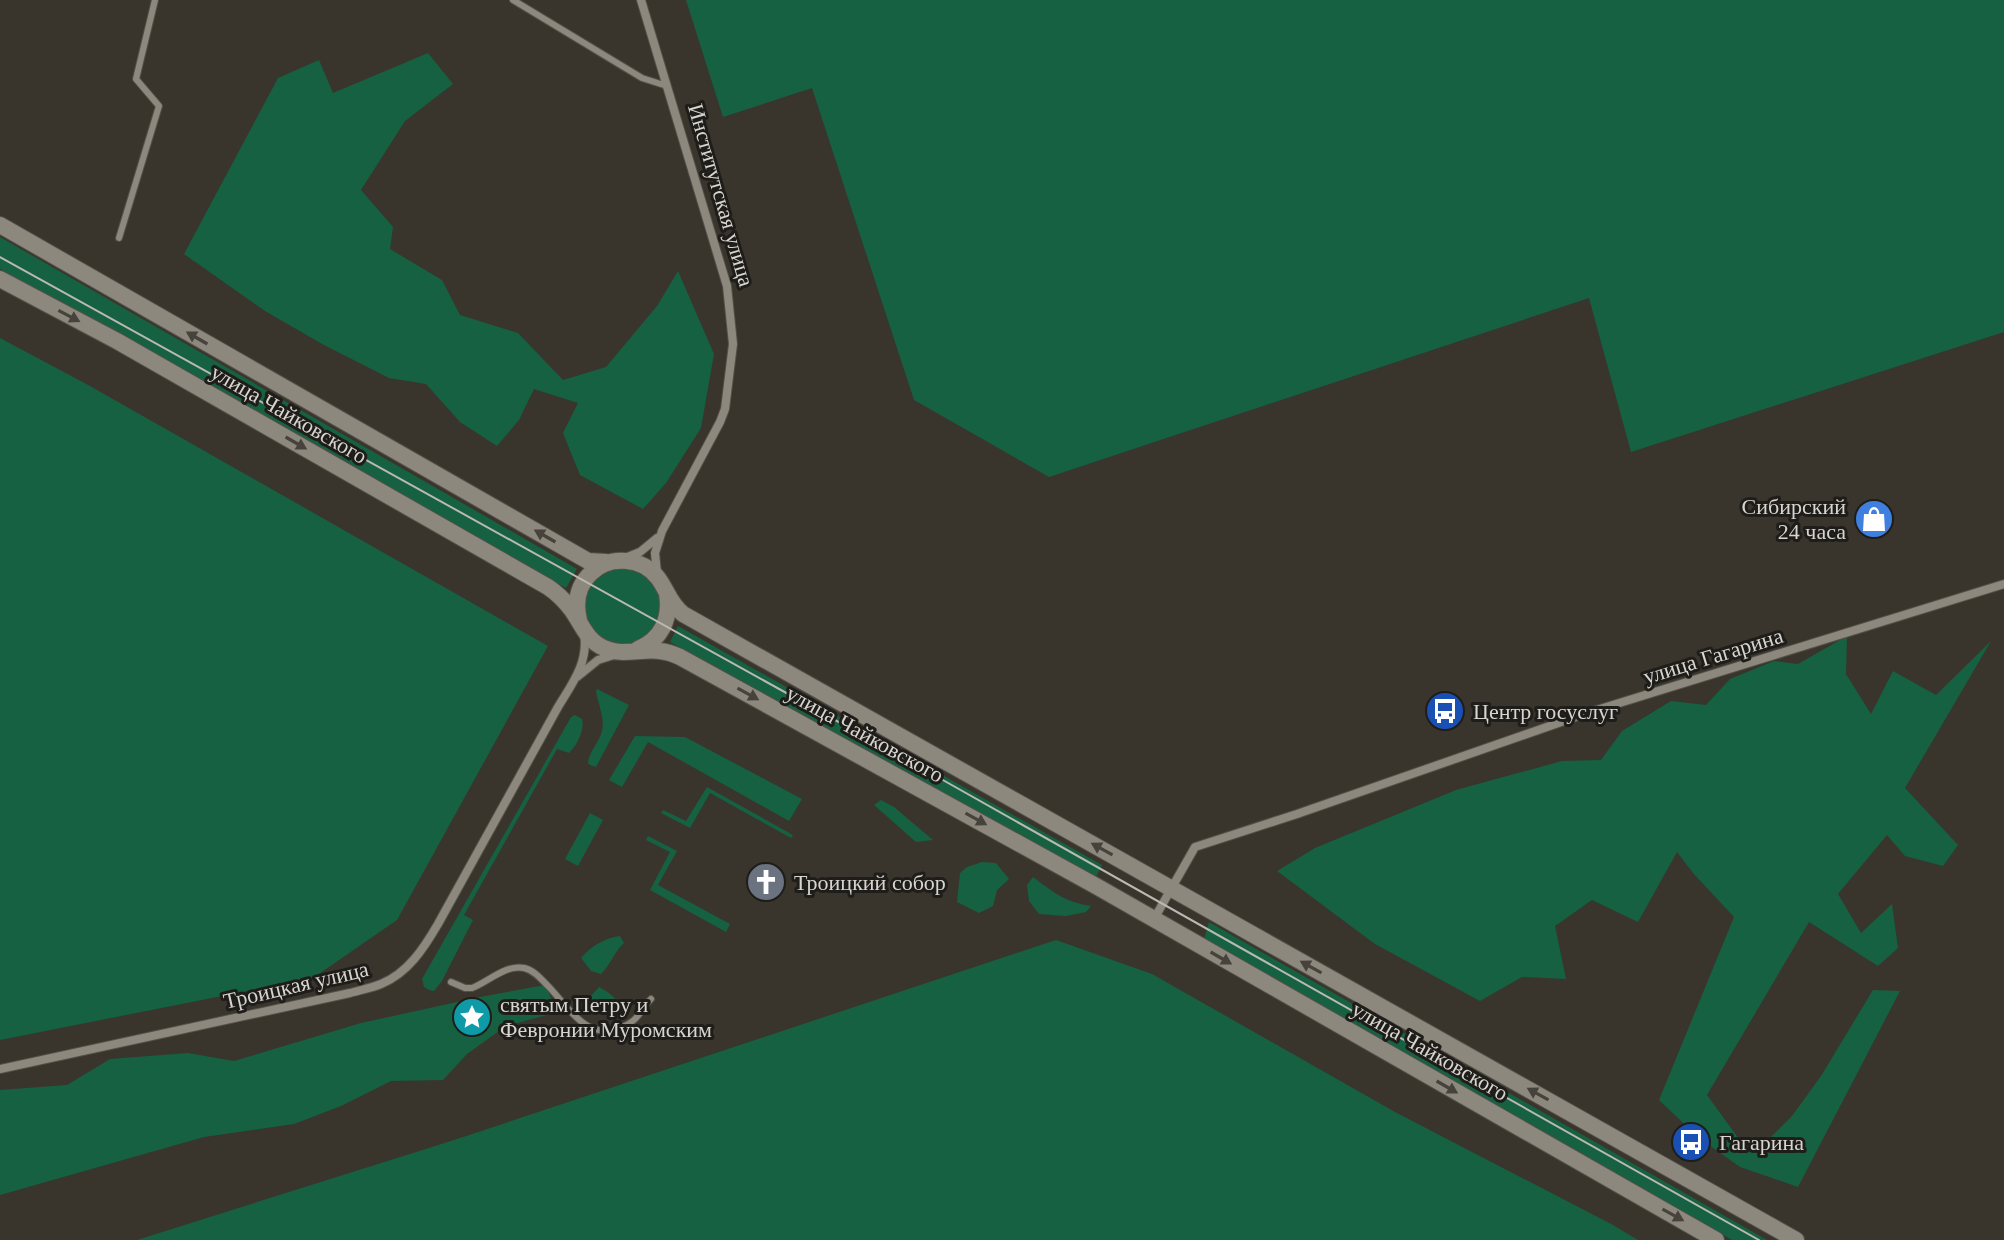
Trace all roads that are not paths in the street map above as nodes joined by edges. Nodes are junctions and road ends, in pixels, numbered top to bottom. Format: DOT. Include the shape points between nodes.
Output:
graph roads {
  1 [pos="155,0"];
  2 [pos="513,0"];
  3 [pos="641,0"];
  4 [pos="667,86"];
  5 [pos="0,225"];
  6 [pos="119,238"];
  7 [pos="0,279"];
  8 [pos="662,531"];
  9 [pos="616,561"];
  10 [pos="2004,584"];
  11 [pos="663,586"];
  12 [pos="580,624"];
  13 [pos="626,652"];
  14 [pos="577,677"];
  15 [pos="1170,888"];
  16 [pos="1154,919"];
  17 [pos="451,982"];
  18 [pos="651,999"];
  19 [pos="0,1069"];
  20 [pos="1716,1240"];
  21 [pos="1796,1240"];
  1 -- 6 [label="lane" via="136,79 159,106"];
  2 -- 4 [label="lane" via="642,78"];
  3 -- 4 [label="street, Институтская улица"];
  4 -- 8 [label="street, Институтская улица" via="727,286 733,344 725,409"];
  9 -- 5 [label="main road, one-way" via="588,561"];
  7 -- 12 [label="main road, улица Чайковского, one-way" via="548,587"];
  8 -- 9 [label="street" via="640,552"];
  8 -- 11 [label="street, Институтская улица" via="654,559"];
  9 -- 11 [label="main road" via="641,564"];
  9 -- 12 [label="main road" via="585,580 577,603"];
  10 -- 15 [label="street, улица Гагарина" via="1587,713 1195,847"];
  11 -- 13 [label="main road" via="668,611 660,633 646,646"];
  15 -- 11 [label="main road, улица Чайковского, one-way" via="683,614"];
  12 -- 13 [label="main road, улица Чайковского" via="599,645"];
  12 -- 14 [label="street" via="585,654"];
  13 -- 14 [label="street" via="598,660"];
  13 -- 16 [label="main road, улица Чайковского, one-way" via="673,653"];
  14 -- 19 [label="street, Троицкая улица" via="438,924 408,967 384,983 350,993"];
  15 -- 16 [label="street, улица Гагарина"];
  21 -- 15 [label="main road, улица Чайковского, one-way"];
  16 -- 20 [label="main road, улица Чайковского, one-way"];
  17 -- 18 [label="lane" via="472,988 514,968 529,969 568,1011 595,1030 625,1026"];
}
